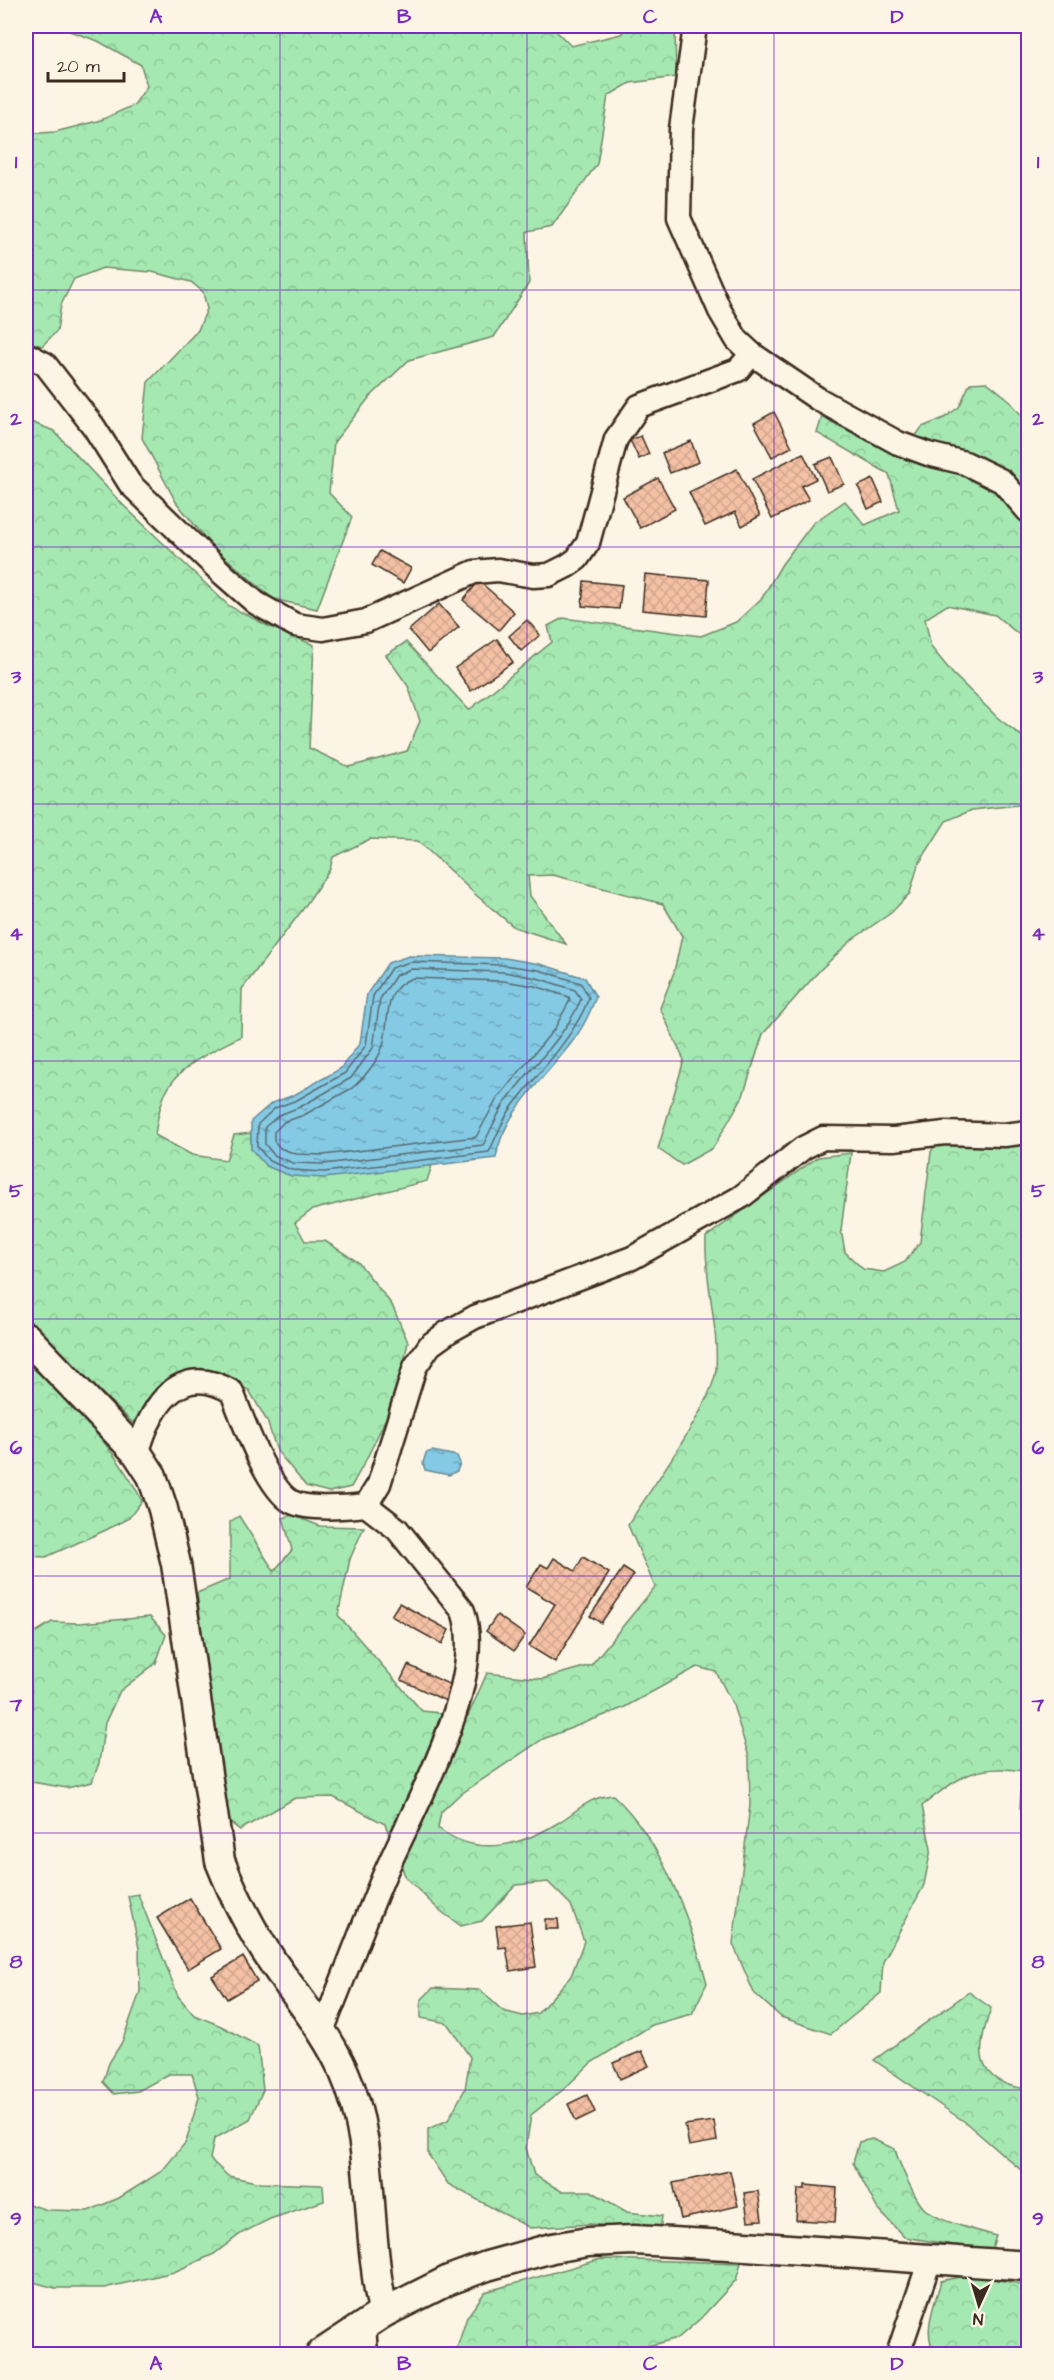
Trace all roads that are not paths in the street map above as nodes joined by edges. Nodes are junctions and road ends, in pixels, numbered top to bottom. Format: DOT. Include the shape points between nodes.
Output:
graph roads {
  1 [pos="695,26"];
  2 [pos="26,354"];
  3 [pos="752,354"];
  4 [pos="1029,511"];
  5 [pos="1029,1132"];
  6 [pos="26,1337"];
  7 [pos="137,1453"];
  8 [pos="366,1505"];
  9 [pos="322,2031"];
  10 [pos="930,2260"];
  11 [pos="1029,2266"];
  12 [pos="373,2319"];
  13 [pos="321,2355"];
  14 [pos="366,2355"];
  15 [pos="898,2355"];
  1 -- 3 [label="street" via="681,129 679,218 720,310 737,340"];
  2 -- 3 [label="street" via="45,364 94,427 130,484 224,575 256,603 295,626 322,629 366,621 474,572 549,575 567,566 588,543 616,439 639,406 738,370"];
  3 -- 4 [label="street" via="818,399 898,443 965,463 1002,481"];
  5 -- 8 [label="street" via="945,1133 894,1139 823,1138 803,1148 741,1197 632,1258 475,1317 448,1332 430,1345 415,1366 382,1475"];
  6 -- 7 [label="street"];
  7 -- 8 [label="street" via="149,1422 173,1389 188,1382 219,1385 232,1392 268,1476 291,1502 318,1507"];
  7 -- 9 [label="street" via="152,1476 176,1564 220,1861 231,1889 272,1960"];
  8 -- 9 [label="street" via="397,1529 463,1611 468,1654 455,1716 383,1878"];
  9 -- 12 [label="street" via="360,2114 375,2267"];
  10 -- 11 [label="street"];
  10 -- 12 [label="street" via="634,2240 588,2242 487,2266 449,2280"];
  10 -- 15 [label="street"];
  12 -- 13 [label="street"];
  12 -- 14 [label="street"];
}
